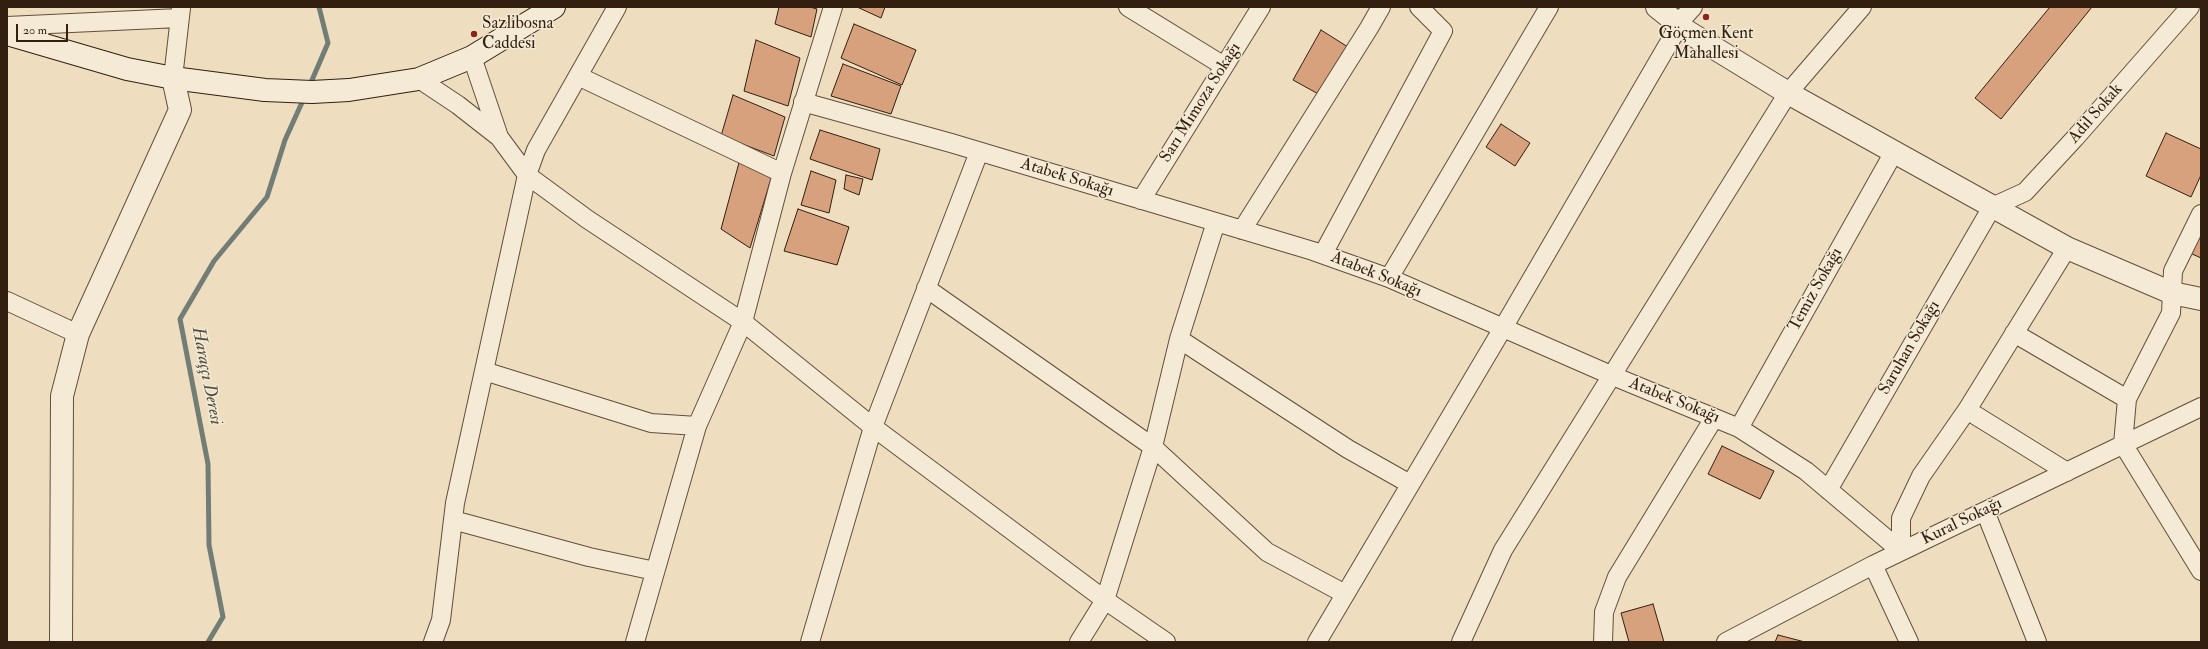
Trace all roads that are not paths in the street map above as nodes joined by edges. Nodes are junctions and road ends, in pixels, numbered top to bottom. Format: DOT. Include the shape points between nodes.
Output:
graph roads {
  1 [pos="554,7"];
  2 [pos="617,7"];
  3 [pos="833,7"];
  4 [pos="1128,7"];
  5 [pos="1261,7"];
  6 [pos="1380,7"];
  7 [pos="1419,7"];
  8 [pos="1549,7"];
  9 [pos="1657,7"];
  10 [pos="1693,7"];
  11 [pos="1862,7"];
  12 [pos="2190,7"];
  13 [pos="180,12"];
  14 [pos="1679,25"];
  15 [pos="7,26"];
  16 [pos="7,34"];
  17 [pos="472,57"];
  18 [pos="1224,66"];
  19 [pos="578,76"];
  20 [pos="173,78"];
  21 [pos="419,79"];
  22 [pos="1788,93"];
  23 [pos="803,102"];
  24 [pos="499,137"];
  25 [pos="979,152"];
  26 [pos="1894,152"];
  27 [pos="782,173"];
  28 [pos="528,175"];
  29 [pos="1141,200"];
  30 [pos="1992,207"];
  31 [pos="2201,214"];
  32 [pos="1216,222"];
  33 [pos="1242,230"];
  34 [pos="2067,248"];
  35 [pos="1323,254"];
  36 [pos="1389,278"];
  37 [pos="926,288"];
  38 [pos="2172,293"];
  39 [pos="2201,299"];
  40 [pos="7,301"];
  41 [pos="743,322"];
  42 [pos="1503,328"];
  43 [pos="2014,333"];
  44 [pos="78,334"];
  45 [pos="1179,339"];
  46 [pos="484,371"];
  47 [pos="1613,376"];
  48 [pos="2127,399"];
  49 [pos="2201,407"];
  50 [pos="1967,410"];
  51 [pos="1714,418"];
  52 [pos="697,426"];
  53 [pos="873,427"];
  54 [pos="1739,428"];
  55 [pos="2123,444"];
  56 [pos="1153,447"];
  57 [pos="2067,472"];
  58 [pos="1410,484"];
  59 [pos="1828,490"];
  60 [pos="1985,511"];
  61 [pos="453,520"];
  62 [pos="1901,552"];
  63 [pos="1873,565"];
  64 [pos="655,571"];
  65 [pos="2201,571"];
  66 [pos="1345,594"];
  67 [pos="1105,600"];
  68 [pos="814,640"];
  69 [pos="61,642"];
  70 [pos="433,642"];
  71 [pos="635,642"];
  72 [pos="1079,642"];
  73 [pos="1166,642"];
  74 [pos="1317,642"];
  75 [pos="1461,642"];
  76 [pos="1604,642"];
  77 [pos="1726,642"];
  78 [pos="1909,642"];
  79 [pos="2037,642"];
  1 -- 17 [label="street"];
  2 -- 19 [label="street"];
  3 -- 23 [label="street"];
  4 -- 18 [label="street"];
  5 -- 18 [label="street, Sarı Mimoza Sokağı"];
  6 -- 33 [label="street"];
  7 -- 35 [label="street" via="1443,31"];
  8 -- 36 [label="street"];
  9 -- 14 [label="street"];
  10 -- 14 [label="street"];
  11 -- 22 [label="street"];
  12 -- 30 [label="street, Adil Sokak" via="2025,192"];
  13 -- 15 [label="street"];
  13 -- 20 [label="street"];
  14 -- 22 [label="street"];
  14 -- 42 [label="street"];
  16 -- 20 [label="street" via="127,69"];
  17 -- 21 [label="street"];
  17 -- 24 [label="street"];
  18 -- 29 [label="street, Sarı Mimoza Sokağı"];
  19 -- 27 [label="street"];
  19 -- 28 [label="street" via="536,150"];
  20 -- 21 [label="street" via="265,90 312,92 349,90"];
  20 -- 44 [label="street" via="180,110"];
  21 -- 24 [label="street"];
  22 -- 26 [label="street"];
  22 -- 47 [label="street"];
  23 -- 25 [label="street, Atabek Sokağı"];
  23 -- 27 [label="street"];
  24 -- 28 [label="street"];
  25 -- 29 [label="street, Atabek Sokağı"];
  25 -- 37 [label="street"];
  26 -- 30 [label="street"];
  26 -- 54 [label="street, Temiz Sokağı"];
  27 -- 41 [label="street"];
  28 -- 41 [label="street" via="587,219"];
  28 -- 46 [label="street"];
  29 -- 32 [label="street, Atabek Sokağı"];
  30 -- 34 [label="street"];
  30 -- 59 [label="street, Saruhan Sokağı"];
  31 -- 38 [label="street" via="2173,271"];
  32 -- 33 [label="street, Atabek Sokağı"];
  32 -- 45 [label="street"];
  33 -- 35 [label="street, Atabek Sokağı"];
  34 -- 38 [label="street"];
  34 -- 43 [label="street"];
  35 -- 36 [label="street, Atabek Sokağı"];
  36 -- 42 [label="street, Atabek Sokağı"];
  37 -- 53 [label="street"];
  37 -- 56 [label="street"];
  38 -- 39 [label="street"];
  38 -- 48 [label="street" via="2171,313"];
  40 -- 44 [label="street"];
  41 -- 52 [label="street"];
  41 -- 53 [label="street"];
  42 -- 47 [label="street, Atabek Sokağı"];
  42 -- 58 [label="street"];
  43 -- 48 [label="street"];
  43 -- 50 [label="street"];
  44 -- 69 [label="street" via="62,396"];
  45 -- 56 [label="street"];
  45 -- 58 [label="street" via="1348,450"];
  46 -- 52 [label="street" via="651,423"];
  46 -- 61 [label="street"];
  47 -- 51 [label="street, Atabek Sokağı"];
  47 -- 75 [label="street" via="1503,550"];
  48 -- 55 [label="street"];
  49 -- 55 [label="street, Kural Sokağı"];
  50 -- 57 [label="street"];
  50 -- 62 [label="street" via="1921,476 1901,518"];
  51 -- 54 [label="street, Atabek Sokağı"];
  51 -- 76 [label="street" via="1617,577 1604,612"];
  52 -- 64 [label="street"];
  53 -- 67 [label="street"];
  53 -- 68 [label="street"];
  54 -- 59 [label="street, Atabek Sokağı" via="1806,471"];
  55 -- 57 [label="street, Kural Sokağı"];
  55 -- 65 [label="street"];
  56 -- 66 [label="street" via="1267,552"];
  56 -- 67 [label="street"];
  57 -- 60 [label="street, Kural Sokağı"];
  58 -- 66 [label="street"];
  59 -- 62 [label="street, Atabek Sokağı"];
  60 -- 62 [label="street, Kural Sokağı"];
  60 -- 79 [label="street"];
  61 -- 64 [label="street" via="589,557"];
  61 -- 70 [label="street" via="442,620"];
  62 -- 63 [label="street, Kural Sokağı"];
  63 -- 77 [label="street, Kural Sokağı"];
  63 -- 78 [label="street"];
  64 -- 71 [label="street"];
  66 -- 74 [label="street"];
  67 -- 72 [label="street"];
  67 -- 73 [label="street"];
}
